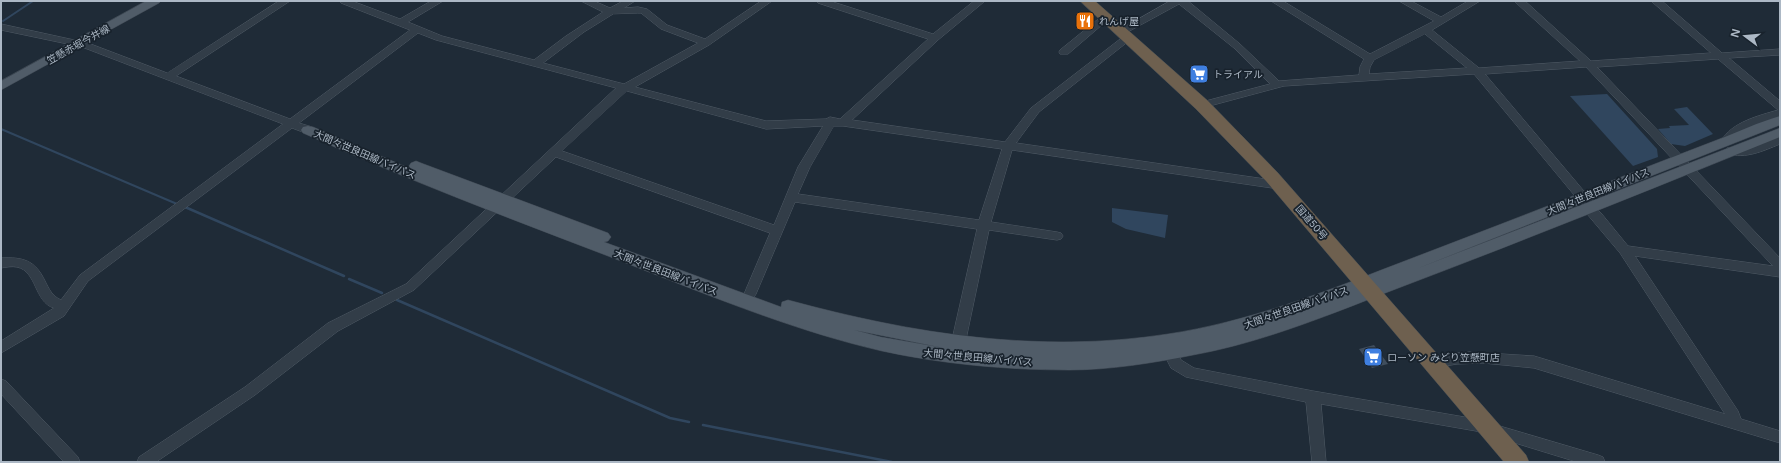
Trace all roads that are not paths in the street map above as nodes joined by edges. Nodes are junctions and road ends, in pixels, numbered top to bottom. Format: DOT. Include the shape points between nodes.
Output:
graph roads {
  1 [pos="155,1"];
  2 [pos="284,1"];
  3 [pos="344,1"];
  4 [pos="438,1"];
  5 [pos="586,1"];
  6 [pos="630,1"];
  7 [pos="767,1"];
  8 [pos="821,1"];
  9 [pos="980,1"];
  10 [pos="1087,1"];
  11 [pos="1177,1"];
  12 [pos="1182,1"];
  13 [pos="1276,1"];
  14 [pos="1404,1"];
  15 [pos="1475,1"];
  16 [pos="1519,1"];
  17 [pos="1656,1"];
  18 [pos="610,11"];
  19 [pos="1106,19"];
  20 [pos="1440,21"];
  21 [pos="400,23"];
  22 [pos="1,27"];
  23 [pos="416,30"];
  24 [pos="1426,30"];
  25 [pos="1124,35"];
  26 [pos="935,38"];
  27 [pos="79,43"];
  28 [pos="706,43"];
  29 [pos="1064,52"];
  30 [pos="1780,52"];
  31 [pos="1720,56"];
  32 [pos="1370,58"];
  33 [pos="535,64"];
  34 [pos="1589,65"];
  35 [pos="1478,72"];
  36 [pos="168,77"];
  37 [pos="1363,79"];
  38 [pos="1277,85"];
  39 [pos="1,86"];
  40 [pos="625,88"];
  41 [pos="1202,105"];
  42 [pos="1780,107"];
  43 [pos="1780,113"];
  44 [pos="1780,120"];
  45 [pos="830,122"];
  46 [pos="843,122"];
  47 [pos="291,123"];
  48 [pos="308,130"];
  49 [pos="1780,132"];
  50 [pos="1780,140"];
  51 [pos="1008,146"];
  52 [pos="1729,146"];
  53 [pos="554,152"];
  54 [pos="1682,164"];
  55 [pos="1279,185"];
  56 [pos="790,197"];
  57 [pos="500,203"];
  58 [pos="1586,203"];
  59 [pos="984,226"];
  60 [pos="776,230"];
  61 [pos="1057,236"];
  62 [pos="1624,250"];
  63 [pos="1,263"];
  64 [pos="1780,266"];
  65 [pos="1780,272"];
  66 [pos="1369,288"];
  67 [pos="750,294"];
  68 [pos="64,306"];
  69 [pos="958,344"];
  70 [pos="1,348"];
  71 [pos="1170,352"];
  72 [pos="1433,362"];
  73 [pos="1,385"];
  74 [pos="1313,397"];
  75 [pos="1736,424"];
  76 [pos="1488,428"];
  77 [pos="1780,437"];
  78 [pos="73,462"];
  79 [pos="144,462"];
  80 [pos="1319,462"];
  81 [pos="1518,462"];
  82 [pos="1598,462"];
  1 -- 27 [label="main road, 笠懸赤堀今井線"];
  2 -- 36 [label="street"];
  3 -- 21 [label="street"];
  4 -- 21 [label="street"];
  5 -- 18 [label="street"];
  6 -- 18 [label="street"];
  7 -- 28 [label="street"];
  8 -- 26 [label="street"];
  9 -- 26 [label="street"];
  10 -- 19 [label="highway, 国道50号"];
  11 -- 25 [label="street"];
  12 -- 38 [label="street" via="1237,46"];
  13 -- 32 [label="street"];
  14 -- 20 [label="street"];
  15 -- 20 [label="street"];
  16 -- 34 [label="street"];
  17 -- 31 [label="street"];
  18 -- 28 [label="street" via="640,10 664,27"];
  18 -- 33 [label="street" via="564,40"];
  19 -- 25 [label="highway, 国道50号"];
  19 -- 29 [label="street"];
  20 -- 24 [label="street"];
  21 -- 23 [label="street"];
  22 -- 27 [label="street"];
  23 -- 33 [label="street"];
  23 -- 47 [label="street"];
  24 -- 32 [label="street"];
  24 -- 35 [label="street"];
  25 -- 41 [label="highway, 国道50号"];
  25 -- 51 [label="street" via="1035,110"];
  26 -- 46 [label="street"];
  27 -- 36 [label="street"];
  27 -- 39 [label="main road, 笠懸赤堀今井線"];
  28 -- 40 [label="street"];
  30 -- 31 [label="street"];
  31 -- 34 [label="street"];
  31 -- 42 [label="street"];
  32 -- 37 [label="street"];
  33 -- 40 [label="street"];
  34 -- 35 [label="street"];
  34 -- 54 [label="street"];
  35 -- 37 [label="street"];
  35 -- 58 [label="street"];
  36 -- 47 [label="street"];
  37 -- 38 [label="street"];
  38 -- 41 [label="street"];
  40 -- 45 [label="street" via="766,125"];
  40 -- 53 [label="street"];
  41 -- 55 [label="highway, 国道50号"];
  43 -- 52 [label="street" via="1731,134"];
  44 -- 52 [label="main road, 大間々世良田線バイパス"];
  45 -- 46 [label="street"];
  45 -- 56 [label="street"];
  46 -- 51 [label="street"];
  47 -- 48 [label="street"];
  47 -- 68 [label="street" via="84,278"];
  48 -- 57 [label="main road, 大間々世良田線バイパス" via="381,153"];
  49 -- 52 [label="main road, 大間々世良田線バイパス"];
  50 -- 52 [label="street" via="1751,151"];
  51 -- 55 [label="street"];
  51 -- 59 [label="street"];
  52 -- 54 [label="main road, 大間々世良田線バイパス"];
  53 -- 57 [label="street"];
  53 -- 60 [label="street"];
  54 -- 58 [label="main road, 大間々世良田線バイパス"];
  54 -- 64 [label="street"];
  55 -- 66 [label="highway, 国道50号"];
  56 -- 59 [label="street"];
  56 -- 60 [label="street"];
  57 -- 67 [label="main road, 大間々世良田線バイパス"];
  57 -- 71 [label="main road, 大間々世良田線バイパス" via="746,302 825,329 881,344 930,353 1038,362 1106,360"];
  57 -- 79 [label="street" via="410,287 333,327 250,391"];
  58 -- 62 [label="street"];
  58 -- 66 [label="main road, 大間々世良田線バイパス"];
  59 -- 61 [label="street"];
  59 -- 69 [label="street"];
  60 -- 67 [label="street"];
  62 -- 65 [label="street"];
  62 -- 75 [label="street" via="1733,415"];
  63 -- 68 [label="street" via="22,264 37,274 45,298 57,306"];
  66 -- 69 [label="main road, 大間々世良田線バイパス" via="1223,331 1167,342 1123,347 1034,350"];
  66 -- 71 [label="main road, 大間々世良田線バイパス" via="1261,333"];
  66 -- 72 [label="highway, 国道50号"];
  67 -- 69 [label="main road, 大間々世良田線バイパス" via="856,325 908,337"];
  68 -- 70 [label="street" via="56,314"];
  71 -- 74 [label="street" via="1176,364 1190,373"];
  72 -- 75 [label="street" via="1503,358 1534,362"];
  72 -- 76 [label="highway, 国道50号"];
  73 -- 78 [label="street"];
  74 -- 76 [label="street"];
  74 -- 80 [label="street"];
  75 -- 77 [label="street"];
  76 -- 81 [label="highway, 国道50号"];
  76 -- 82 [label="street"];
}
